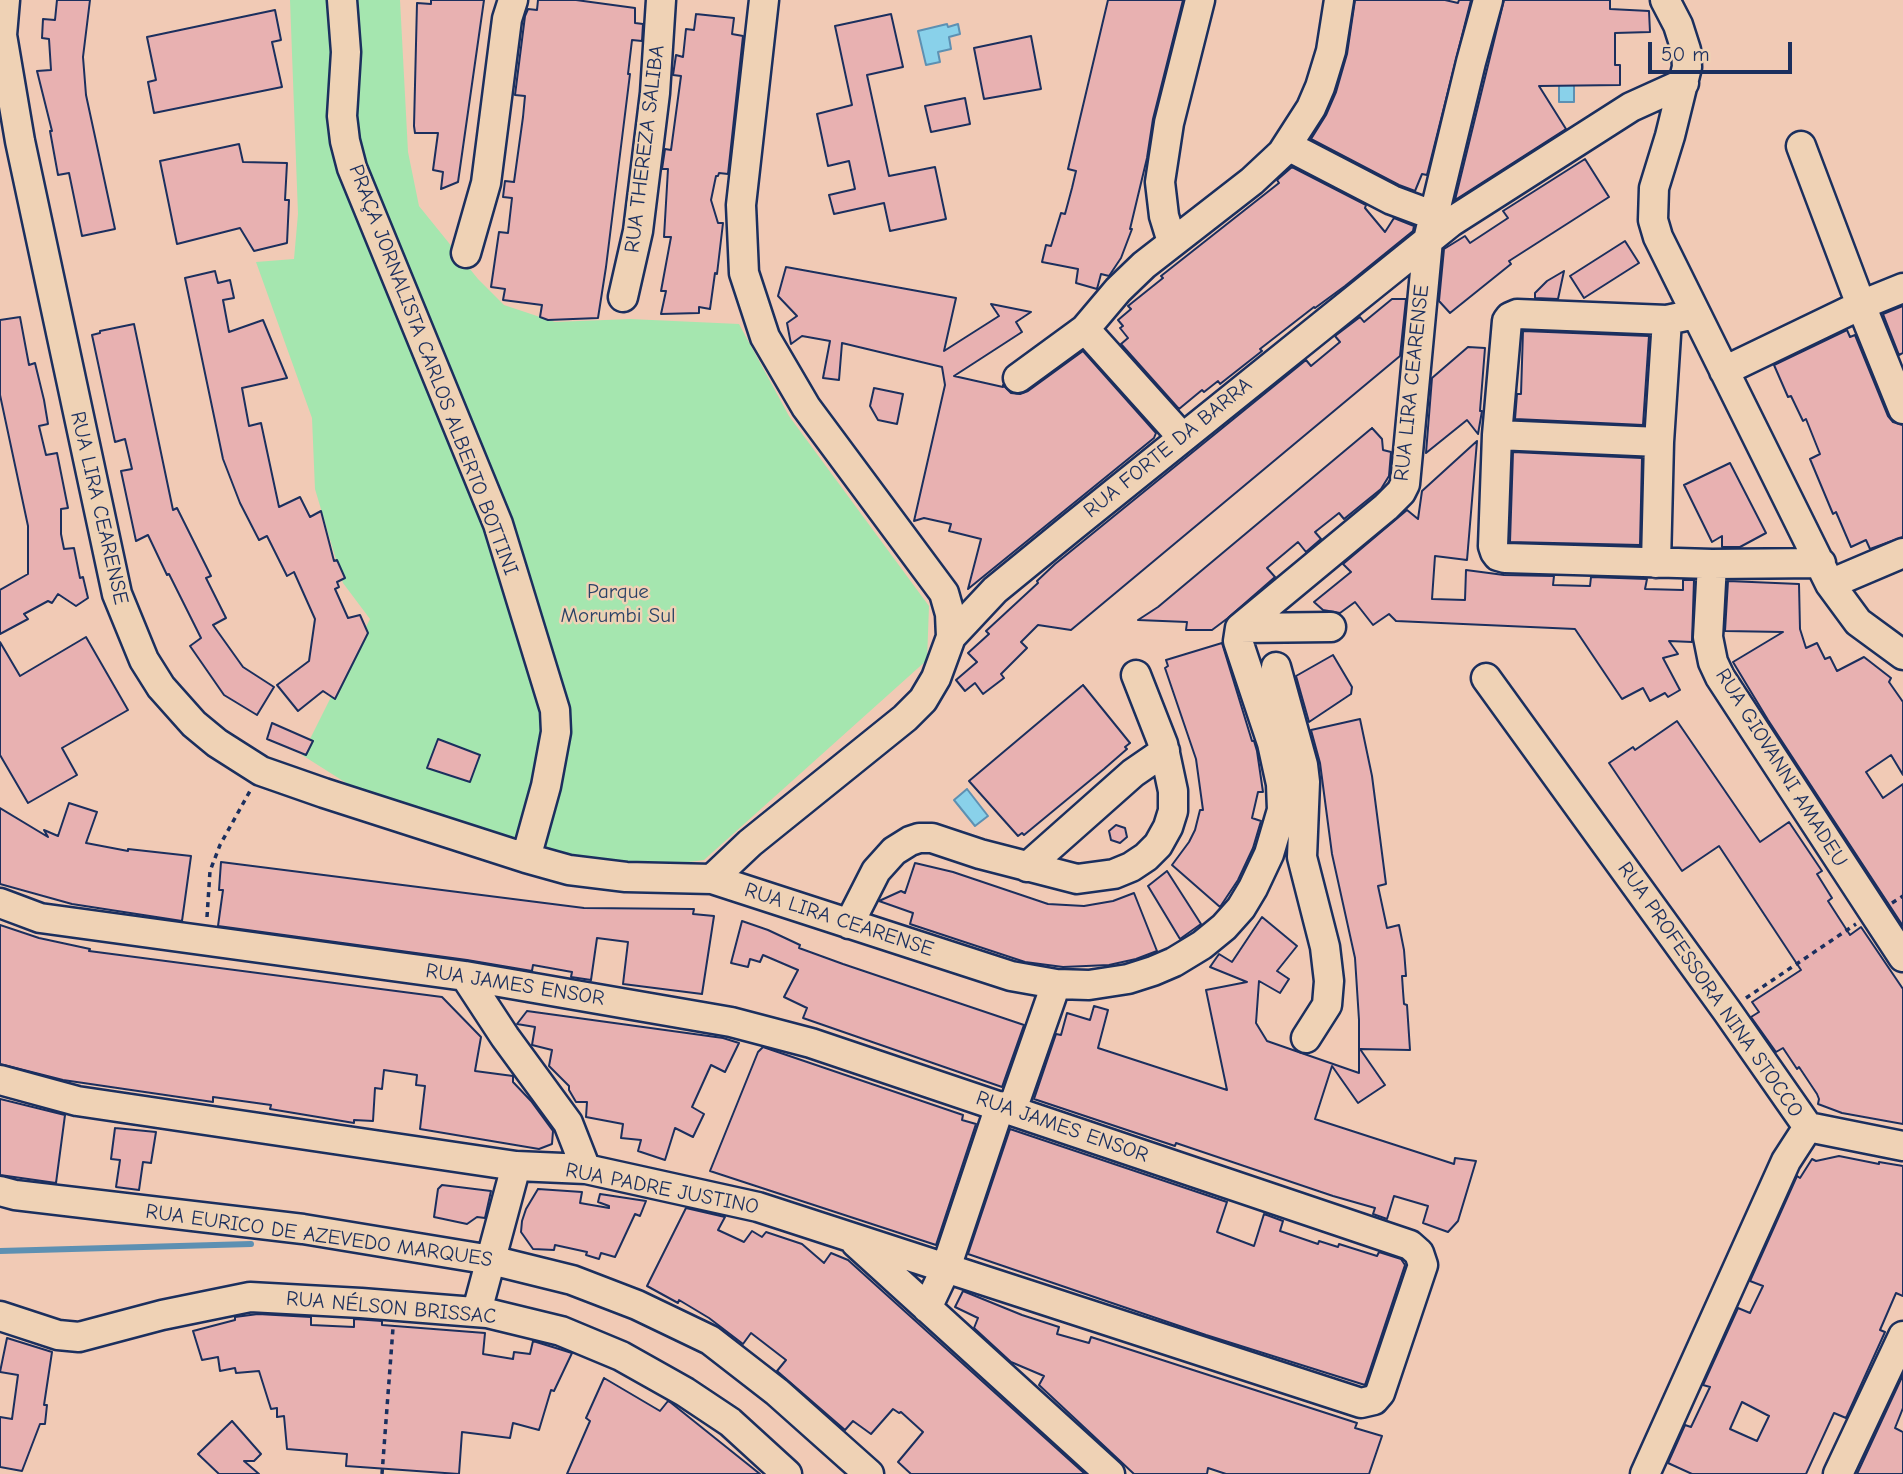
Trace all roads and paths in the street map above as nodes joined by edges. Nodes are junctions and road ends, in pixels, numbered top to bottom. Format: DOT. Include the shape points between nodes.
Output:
graph roads {
  1 [pos="342,0"];
  2 [pos="513,0"];
  3 [pos="662,0"];
  4 [pos="763,0"];
  5 [pos="1200,0"];
  6 [pos="1339,0"];
  7 [pos="1488,0"];
  8 [pos="1665,0"];
  9 [pos="2,16"];
  10 [pos="1684,83"];
  11 [pos="1288,146"];
  12 [pos="1801,146"];
  13 [pos="1432,228"];
  14 [pos="1172,242"];
  15 [pos="466,253"];
  16 [pos="1903,288"];
  17 [pos="623,297"];
  18 [pos="1861,304"];
  19 [pos="1695,314"];
  20 [pos="1667,320"];
  21 [pos="1085,329"];
  22 [pos="1724,372"];
  23 [pos="1018,378"];
  24 [pos="1903,409"];
  25 [pos="1497,435"];
  26 [pos="1182,437"];
  27 [pos="1659,442"];
  28 [pos="1903,553"];
  29 [pos="1656,563"];
  30 [pos="1712,564"];
  31 [pos="1826,573"];
  32 [pos="995,590"];
  33 [pos="944,593"];
  34 [pos="1331,627"];
  35 [pos="1240,628"];
  36 [pos="951,637"];
  37 [pos="1903,655"];
  38 [pos="1276,667"];
  39 [pos="1136,675"];
  40 [pos="1486,678"];
  41 [pos="1165,751"];
  42 [pos="261,771"];
  43 [pos="1269,854"];
  44 [pos="1301,857"];
  45 [pos="526,858"];
  46 [pos="1027,867"];
  47 [pos="712,879"];
  48 [pos="1903,896"];
  49 [pos="0,903"];
  50 [pos="1873,912"];
  51 [pos="849,924"];
  52 [pos="207,940"];
  53 [pos="1903,957"];
  54 [pos="465,976"];
  55 [pos="1056,984"];
  56 [pos="1727,1011"];
  57 [pos="1306,1038"];
  58 [pos="0,1080"];
  59 [pos="1006,1108"];
  60 [pos="1808,1127"];
  61 [pos="1903,1146"];
  62 [pos="516,1166"];
  63 [pos="586,1170"];
  64 [pos="0,1191"];
  65 [pos="849,1237"];
  66 [pos="491,1260"];
  67 [pos="946,1268"];
  68 [pos="395,1305"];
  69 [pos="926,1308"];
  70 [pos="478,1311"];
  71 [pos="0,1316"];
  72 [pos="1903,1336"];
  73 [pos="382,1474"];
  74 [pos="787,1474"];
  75 [pos="869,1474"];
  76 [pos="1110,1474"];
  77 [pos="1645,1474"];
  78 [pos="1838,1474"];
  1 -- 45 [label="street, PRAÇA JORNALISTA CARLOS ALBERTO BOTTINI" via="346,52 342,116 352,168 498,524 555,710 546,786"];
  2 -- 15 [label="street" via="486,183"];
  3 -- 17 [label="street, RUA THEREZA SALIBA" via="638,231"];
  4 -- 33 [label="street" via="741,205 741,254 751,296 765,337 806,407"];
  5 -- 14 [label="street" via="1169,123 1160,182"];
  6 -- 11 [label="street" via="1320,87"];
  7 -- 13 [label="street, RUA LIRA CEARENSE"];
  8 -- 10 [label="street" via="1686,50"];
  9 -- 42 [label="street, RUA LIRA CEARENSE" via="20,141 117,594 144,660 161,687 209,737"];
  10 -- 13 [label="street, RUA FORTE DA BARRA" via="1631,107 1451,222"];
  10 -- 19 [label="street" via="1652,204 1658,237"];
  11 -- 13 [label="street" via="1392,200"];
  11 -- 14 [label="street" via="1252,181"];
  12 -- 18 [label="street"];
  13 -- 26 [label="street, RUA FORTE DA BARRA"];
  13 -- 35 [label="street, RUA LIRA CEARENSE" via="1401,492"];
  14 -- 21 [label="street" via="1118,290"];
  16 -- 18 [label="street"];
  18 -- 22 [label="street"];
  18 -- 24 [label="street"];
  19 -- 20 [label="street"];
  19 -- 22 [label="street"];
  20 -- 25 [label="street" via="1510,317"];
  20 -- 27 [label="street"];
  21 -- 23 [label="street"];
  21 -- 26 [label="street"];
  22 -- 31 [label="street"];
  25 -- 27 [label="street"];
  25 -- 29 [label="street" via="1493,546 1498,556"];
  26 -- 32 [label="street, RUA FORTE DA BARRA"];
  27 -- 29 [label="street"];
  28 -- 31 [label="street"];
  29 -- 30 [label="street"];
  30 -- 31 [label="street"];
  30 -- 50 [label="street, RUA GIOVANNI AMADEU" via="1708,638 1713,662"];
  31 -- 37 [label="street" via="1858,622"];
  32 -- 33 [label="street" via="968,596"];
  32 -- 36 [label="street, RUA FORTE DA BARRA"];
  33 -- 36 [label="street"];
  34 -- 35 [label="street"];
  35 -- 43 [label="street, RUA LIRA CEARENSE" via="1238,641 1281,784 1282,810"];
  36 -- 47 [label="street, RUA FORTE DA BARRA" via="923,700"];
  38 -- 44 [label="street" via="1303,765"];
  39 -- 41 [label="street"];
  40 -- 56 [label="street, RUA PROFESSORA NINA STOCCO"];
  41 -- 46 [label="street" via="1133,773"];
  41 -- 46 [label="street" via="1173,811 1163,836 1146,856 1131,867 1100,877 1077,879"];
  42 -- 45 [label="street, RUA LIRA CEARENSE"];
  42 -- 52 [label="path" via="210,871"];
  43 -- 44 [label="street"];
  43 -- 55 [label="street, RUA LIRA CEARENSE" via="1241,908 1224,928 1174,962 1128,979"];
  44 -- 57 [label="street" via="1325,947 1329,994"];
  45 -- 47 [label="street, RUA LIRA CEARENSE" via="569,870 626,877"];
  46 -- 51 [label="street" via="932,838 910,841 876,871"];
  47 -- 51 [label="street, RUA LIRA CEARENSE"];
  48 -- 50 [label="path"];
  49 -- 52 [label="street, RUA JAMES ENSOR" via="40,918"];
  50 -- 53 [label="street, RUA GIOVANNI AMADEU"];
  50 -- 56 [label="path"];
  51 -- 55 [label="street, RUA LIRA CEARENSE" via="1011,976"];
  52 -- 54 [label="street, RUA JAMES ENSOR"];
  54 -- 59 [label="street, RUA JAMES ENSOR" via="732,1022 811,1043"];
  54 -- 63 [label="street" via="568,1123"];
  55 -- 59 [label="street"];
  56 -- 60 [label="street, RUA PROFESSORA NINA STOCCO"];
  58 -- 62 [label="street, RUA PADRE JUSTINO" via="77,1101"];
  59 -- 67 [label="street"];
  59 -- 67 [label="street, RUA JAMES ENSOR" via="1415,1248 1423,1265 1380,1393 1361,1403"];
  60 -- 61 [label="street"];
  60 -- 77 [label="street, RUA PROFESSORA NINA STOCCO" via="1786,1161"];
  62 -- 63 [label="street, RUA PADRE JUSTINO"];
  62 -- 66 [label="street"];
  63 -- 65 [label="street, RUA PADRE JUSTINO" via="758,1207"];
  64 -- 66 [label="street, RUA EURICO DE AZEVEDO MARQUES" via="303,1229"];
  65 -- 67 [label="street, RUA JAMES ENSOR"];
  65 -- 69 [label="street, RUA PADRE JUSTINO"];
  66 -- 70 [label="street"];
  66 -- 75 [label="street, RUA EURICO DE AZEVEDO MARQUES" via="572,1280 710,1340"];
  67 -- 69 [label="street"];
  68 -- 70 [label="street, RUA NÉLSON BRISSAC"];
  68 -- 71 [label="street, RUA NÉLSON BRISSAC" via="250,1297 79,1337"];
  68 -- 73 [label="path"];
  69 -- 76 [label="street, RUA PADRE JUSTINO"];
  70 -- 74 [label="street, RUA NÉLSON BRISSAC" via="561,1331 621,1356 730,1422"];
  72 -- 78 [label="street"];
}
